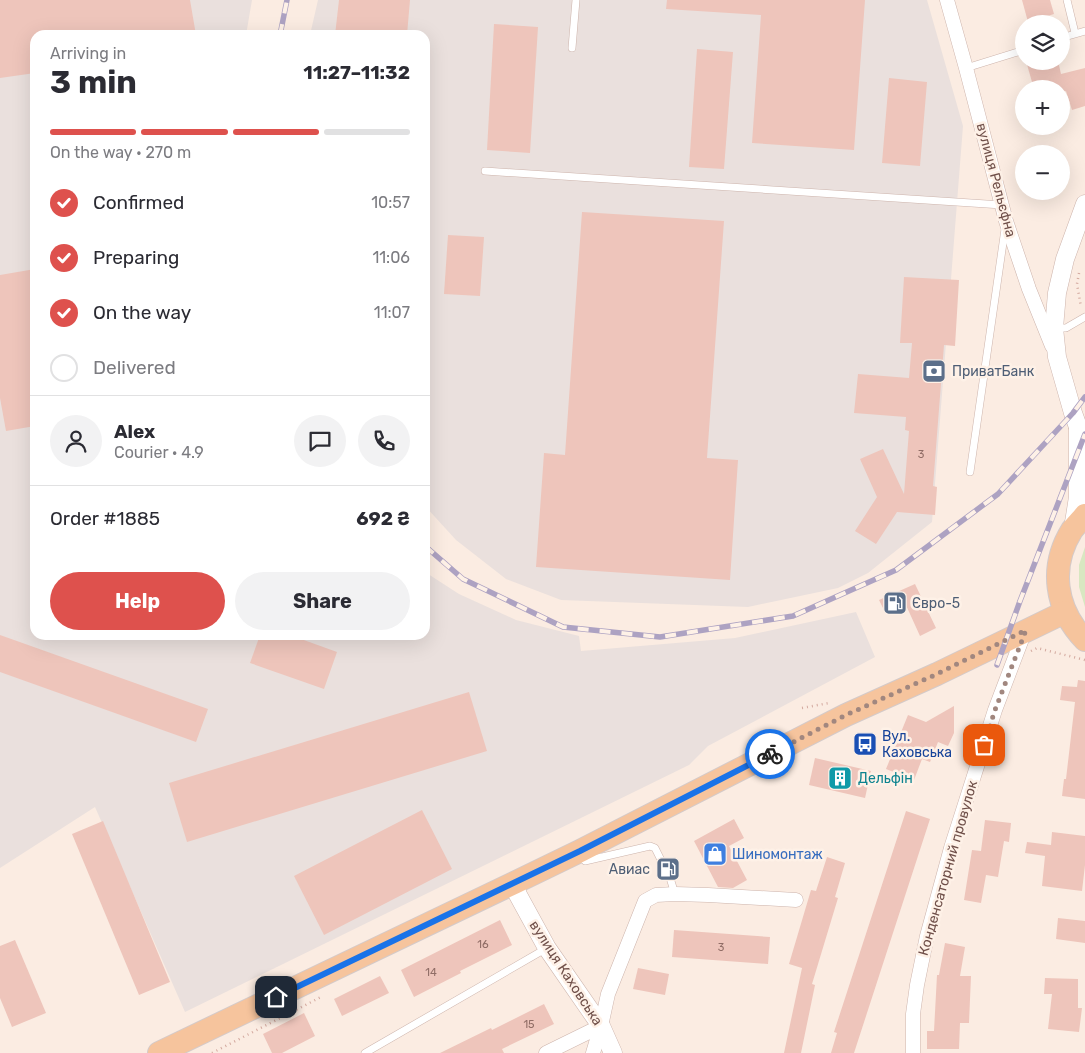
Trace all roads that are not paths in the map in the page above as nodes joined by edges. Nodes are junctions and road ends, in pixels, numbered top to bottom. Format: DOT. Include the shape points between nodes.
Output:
graph roads {
  1 [pos="576,0"];
  2 [pos="947,0"];
  3 [pos="1067,0"];
  4 [pos="1085,31"];
  5 [pos="1075,33"];
  6 [pos="1070,35"];
  7 [pos="572,48"];
  8 [pos="1015,53"];
  9 [pos="966,68"];
  10 [pos="485,171"];
  11 [pos="1002,204"];
  12 [pos="1085,204"];
  13 [pos="1006,222"];
  14 [pos="1084,317"];
  15 [pos="1054,328"];
  16 [pos="1057,357"];
  17 [pos="1081,431"];
  18 [pos="970,472"];
  19 [pos="1079,522"];
  20 [pos="1065,612"];
  21 [pos="1026,630"];
  22 [pos="1085,640"];
  23 [pos="580,851"];
  24 [pos="516,889"];
  25 [pos="675,894"];
  26 [pos="796,900"];
  27 [pos="547,948"];
  28 [pos="601,1026"];
  29 [pos="159,1053"];
  30 [pos="365,1053"];
  31 [pos="546,1053"];
  32 [pos="592,1053"];
  33 [pos="613,1053"];
  34 [pos="913,1053"];
  1 -- 7 [label="lane"];
  2 -- 9 [label="street, вулиця Рельєфна"];
  3 -- 5 [label="lane"];
  4 -- 5 [label="lane"];
  5 -- 6 [label="lane"];
  8 -- 9 [label="lane"];
  9 -- 11 [label="street, вулиця Рельєфна"];
  10 -- 11 [label="lane"];
  11 -- 13 [label="street, вулиця Рельєфна"];
  12 -- 15 [label="street, вулиця Рельєфна" via="1065,259 1057,293"];
  13 -- 16 [label="street, вулиця Рельєфна"];
  13 -- 18 [label="lane"];
  14 -- 15 [label="lane" via="1066,328"];
  15 -- 16 [label="street, вулиця Рельєфна"];
  16 -- 17 [label="street, вулиця Рельєфна"];
  17 -- 19 [label="street, вулиця Рельєфна"];
  19 -- 20 [label="main road" via="1063,548 1058,569 1059,591"];
  20 -- 21 [label="main road"];
  20 -- 22 [label="main road"];
  21 -- 23 [label="main road" via="846,715"];
  21 -- 34 [label="street, Конденсаторний провулок" via="995,710 927,936 913,1014"];
  23 -- 24 [label="main road"];
  23 -- 25 [label="lane" via="585,861 644,846 655,848"];
  24 -- 27 [label="street, вулиця Каховська"];
  24 -- 29 [label="main road"];
  25 -- 26 [label="street"];
  25 -- 28 [label="street" via="656,895 645,901 608,994"];
  27 -- 28 [label="street, вулиця Каховська"];
  27 -- 30 [label="lane"];
  28 -- 31 [label="street"];
  28 -- 32 [label="street"];
  28 -- 33 [label="street, вулиця Каховська"];
}
